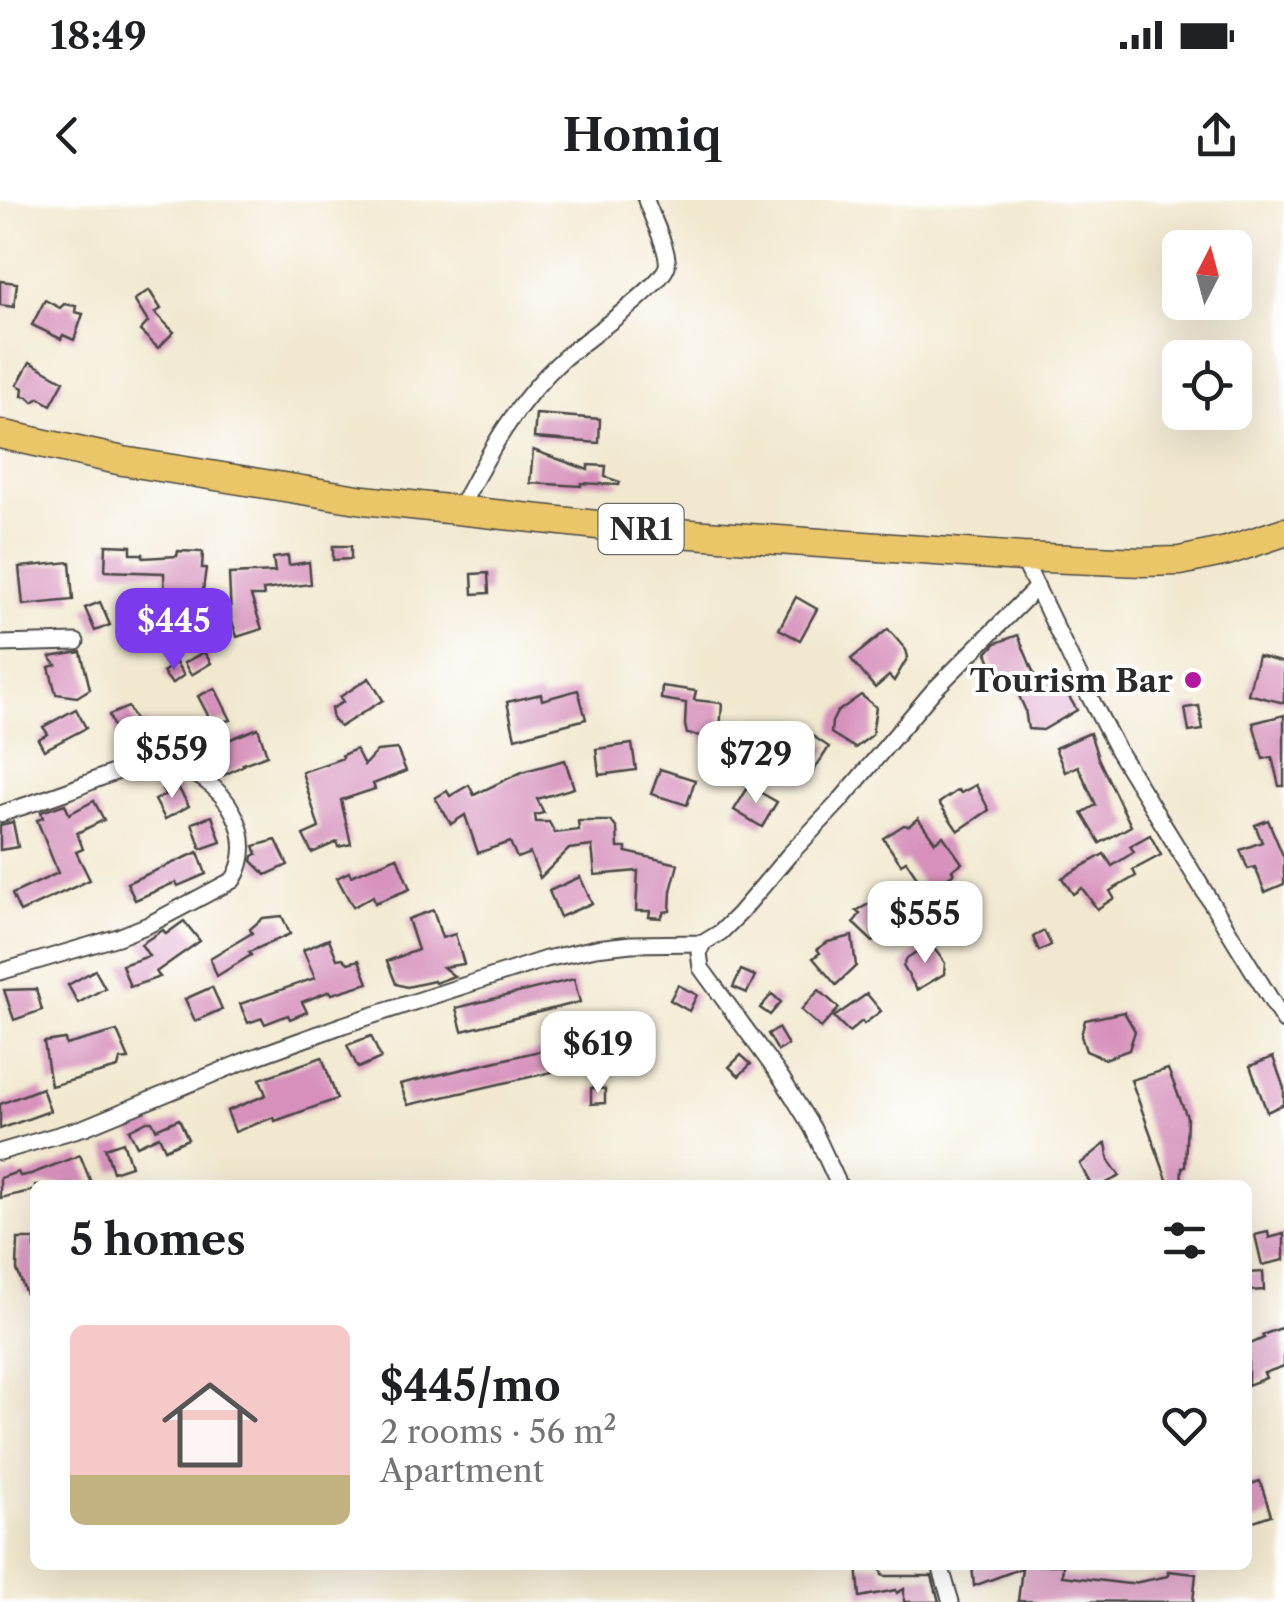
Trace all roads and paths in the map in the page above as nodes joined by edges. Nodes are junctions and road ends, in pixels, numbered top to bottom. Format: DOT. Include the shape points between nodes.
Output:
graph roads {
  1 [pos="646,200"];
  2 [pos="0,434"];
  3 [pos="459,510"];
  4 [pos="1284,532"];
  5 [pos="1022,557"];
  6 [pos="1037,587"];
  7 [pos="76,642"];
  8 [pos="0,644"];
  9 [pos="0,814"];
  10 [pos="703,942"];
  11 [pos="0,972"];
  12 [pos="1284,1021"];
  13 [pos="0,1152"];
  14 [pos="838,1180"];
  15 [pos="941,1570"];
  16 [pos="951,1602"];
  1 -- 3 [label="street" via="668,258 666,270 536,384"];
  2 -- 3 [label="highway, NR1" via="214,478"];
  3 -- 5 [label="highway, NR1"];
  4 -- 5 [label="highway, NR1" via="1180,560"];
  5 -- 6 [label="street"];
  6 -- 10 [label="street" via="932,691 739,914"];
  6 -- 12 [label="street" via="1118,750"];
  7 -- 8 [label="street"];
  9 -- 11 [label="street" via="127,769 164,763 213,787 235,815 242,842 239,870 212,892 118,938"];
  10 -- 13 [label="street" via="632,944 546,959 358,1020 85,1126"];
  10 -- 14 [label="street" via="701,968 782,1079"];
  15 -- 16 [label="street"];
}
